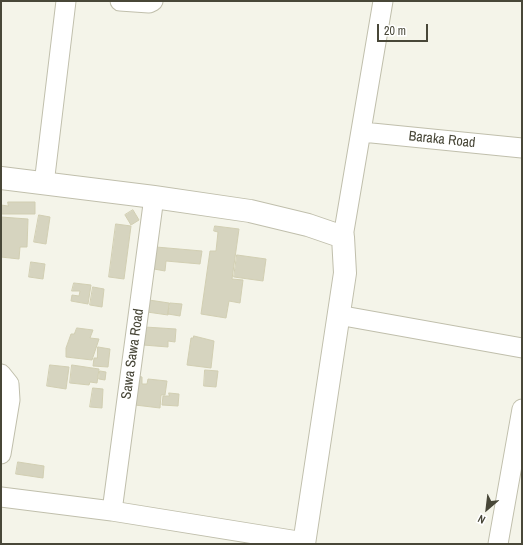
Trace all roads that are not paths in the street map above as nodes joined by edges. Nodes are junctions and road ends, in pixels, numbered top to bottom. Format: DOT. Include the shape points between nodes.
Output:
graph roads {
  1 [pos="66,1"];
  2 [pos="120,1"];
  3 [pos="153,1"];
  4 [pos="384,1"];
  5 [pos="362,132"];
  6 [pos="522,148"];
  7 [pos="1,178"];
  8 [pos="44,184"];
  9 [pos="154,197"];
  10 [pos="343,237"];
  11 [pos="338,315"];
  12 [pos="522,348"];
  13 [pos="1,374"];
  14 [pos="522,409"];
  15 [pos="1,454"];
  16 [pos="1,497"];
  17 [pos="112,511"];
  18 [pos="304,543"];
  19 [pos="498,544"];
  1 -- 8 [label="street"];
  2 -- 3 [label="street"];
  4 -- 5 [label="street"];
  5 -- 6 [label="street, Baraka Road"];
  5 -- 10 [label="street"];
  7 -- 8 [label="street"];
  8 -- 9 [label="street"];
  9 -- 10 [label="street" via="250,211 308,225"];
  9 -- 17 [label="street, Sawa Sawa Road"];
  10 -- 11 [label="street" via="345,273"];
  11 -- 12 [label="street"];
  11 -- 18 [label="street"];
  13 -- 15 [label="street" via="9,384 10,400"];
  14 -- 19 [label="street"];
  16 -- 17 [label="street"];
  17 -- 18 [label="street"];
}
